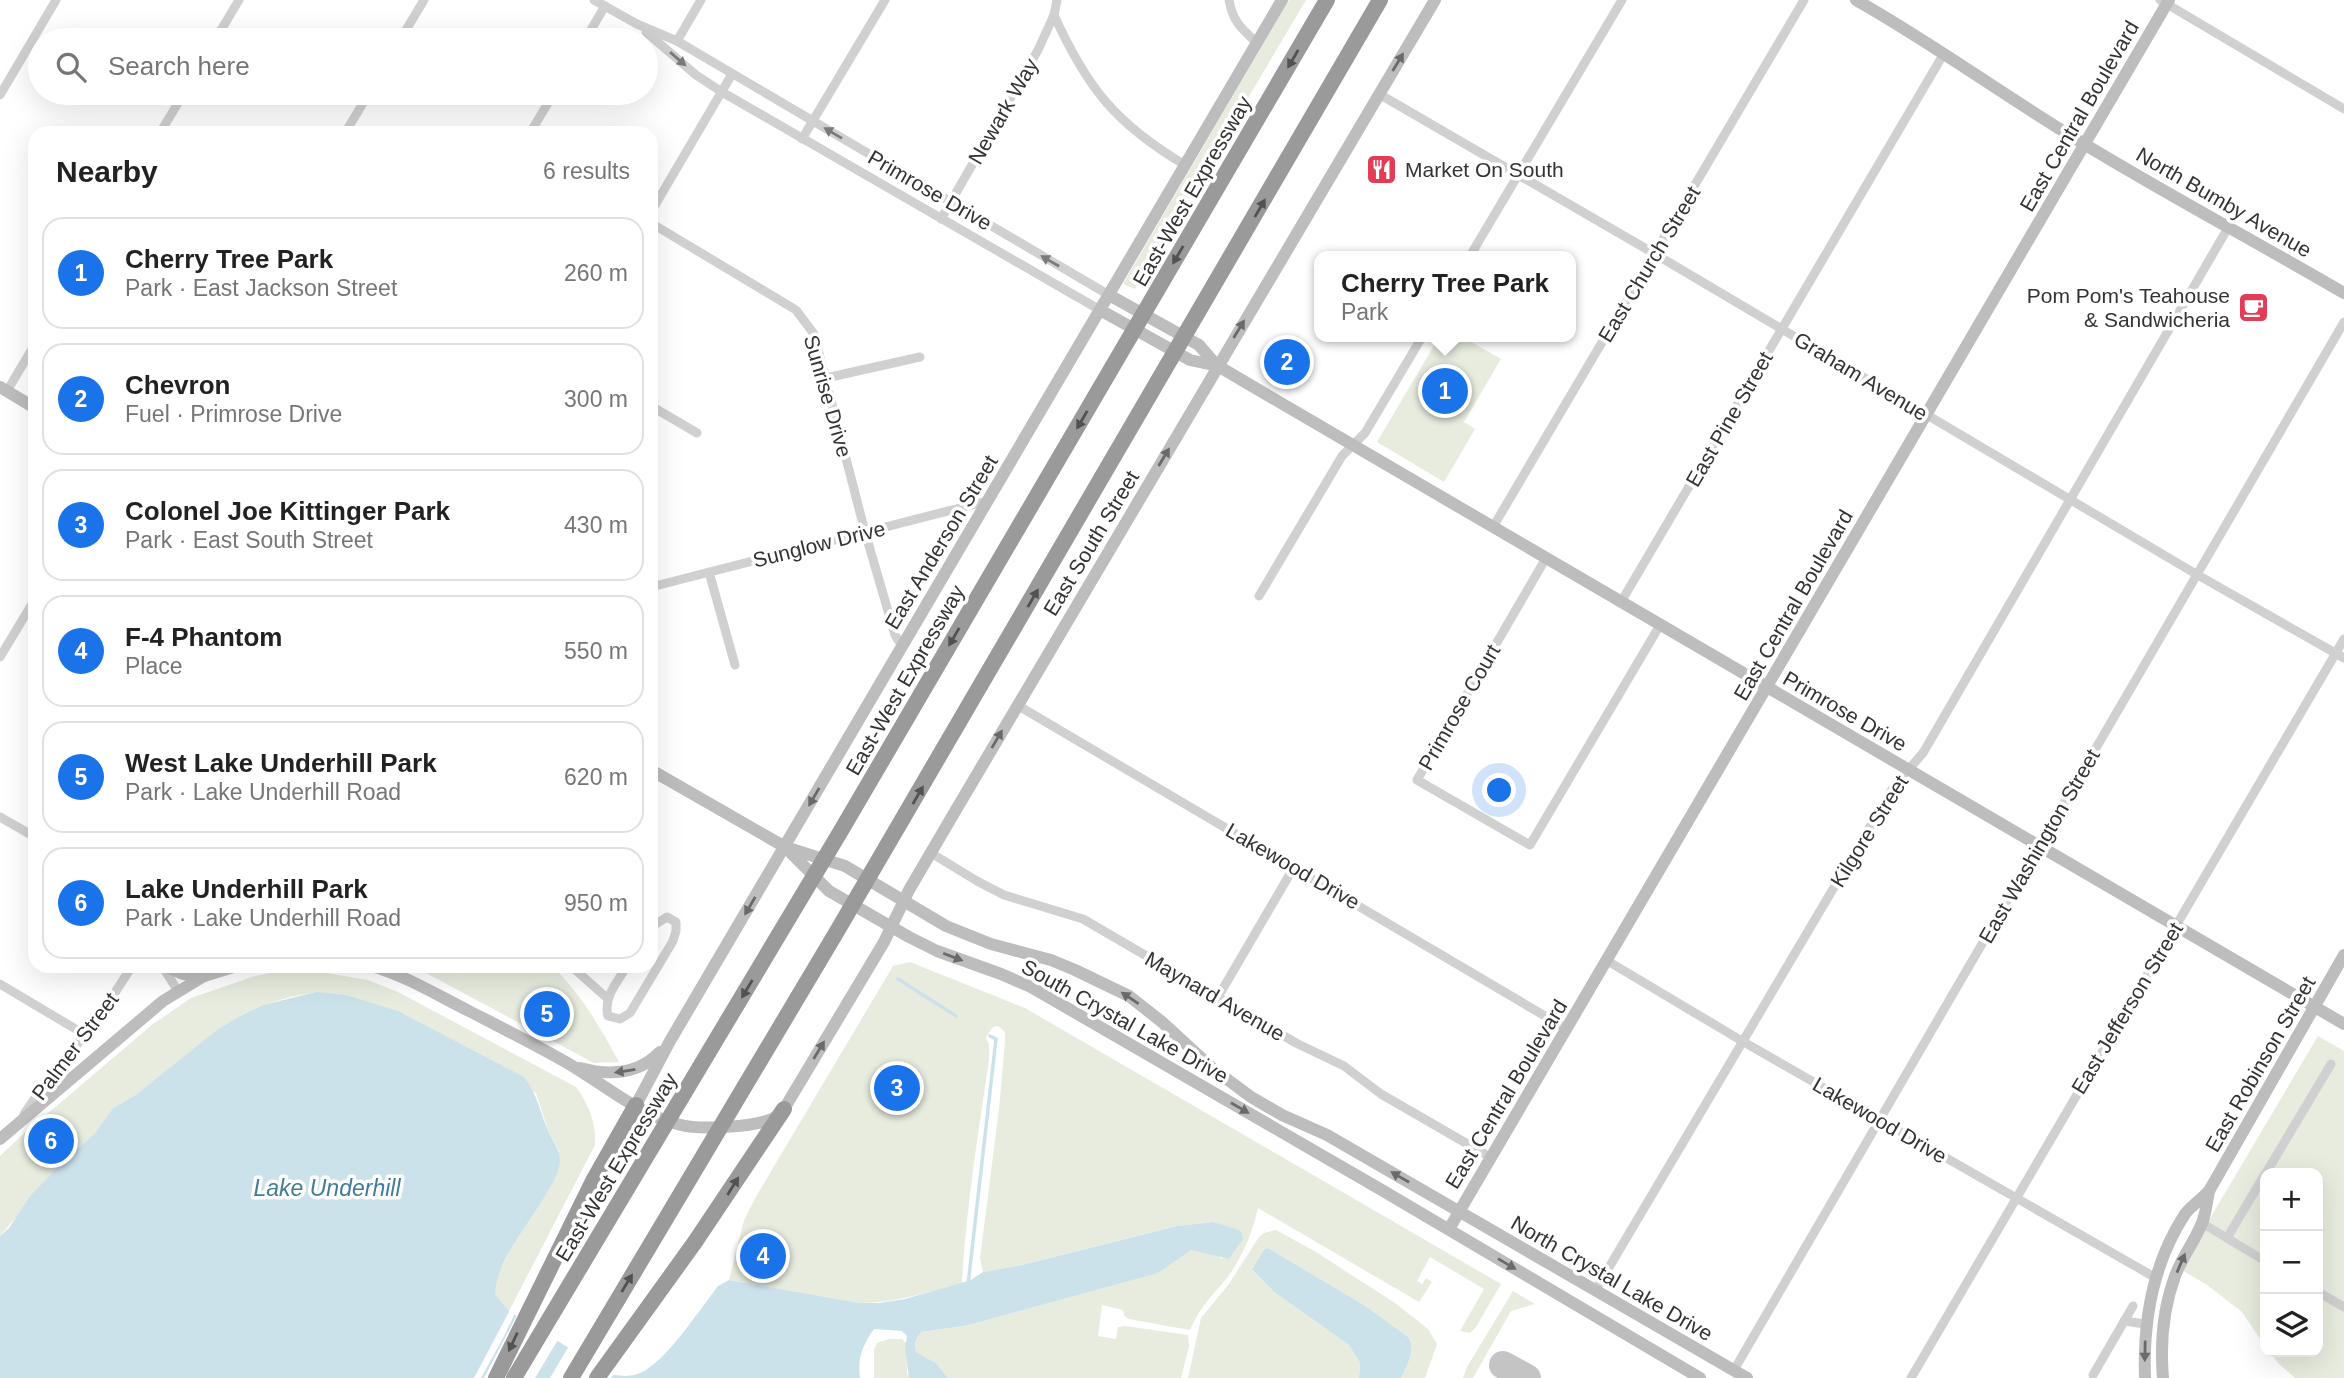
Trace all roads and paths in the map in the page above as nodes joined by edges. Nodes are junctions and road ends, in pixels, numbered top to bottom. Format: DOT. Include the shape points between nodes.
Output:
graph roads {
  1 [pos="56,0"];
  2 [pos="239,0"];
  3 [pos="424,0"];
  4 [pos="594,0"];
  5 [pos="701,0"];
  6 [pos="885,0"];
  7 [pos="1058,0"];
  8 [pos="1229,0"];
  9 [pos="1282,0"];
  10 [pos="1328,0"];
  11 [pos="1380,0"];
  12 [pos="1435,0"];
  13 [pos="1622,0"];
  14 [pos="1804,0"];
  15 [pos="1856,0"];
  16 [pos="2165,1"];
  17 [pos="605,6"];
  18 [pos="1054,15"];
  19 [pos="637,24"];
  20 [pos="39,28"];
  21 [pos="222,28"];
  22 [pos="407,28"];
  23 [pos="592,28"];
  24 [pos="642,28"];
  25 [pos="646,28"];
  26 [pos="658,33"];
  27 [pos="677,41"];
  28 [pos="658,42"];
  29 [pos="1257,43"];
  30 [pos="28,47"];
  31 [pos="1943,55"];
  32 [pos="733,74"];
  33 [pos="722,92"];
  34 [pos="1379,93"];
  35 [pos="0,94"];
  36 [pos="177,105"];
  37 [pos="362,105"];
  38 [pos="547,105"];
  39 [pos="2344,109"];
  40 [pos="813,121"];
  41 [pos="164,126"];
  42 [pos="349,126"];
  43 [pos="534,126"];
  44 [pos="802,139"];
  45 [pos="2085,145"];
  46 [pos="1185,165"];
  47 [pos="1518,175"];
  48 [pos="658,200"];
  49 [pos="951,203"];
  50 [pos="941,219"];
  51 [pos="2229,226"];
  52 [pos="658,227"];
  53 [pos="1473,251"];
  54 [pos="1655,254"];
  55 [pos="2344,293"];
  56 [pos="1109,295"];
  57 [pos="1100,310"];
  58 [pos="2344,322"];
  59 [pos="1782,329"];
  60 [pos="1419,342"];
  61 [pos="28,354"];
  62 [pos="920,357"];
  63 [pos="1217,366"];
  64 [pos="826,378"];
  65 [pos="4,389"];
  66 [pos="28,404"];
  67 [pos="658,410"];
  68 [pos="1927,415"];
  69 [pos="697,433"];
  70 [pos="1353,445"];
  71 [pos="2070,499"];
  72 [pos="987,501"];
  73 [pos="1493,527"];
  74 [pos="865,533"];
  75 [pos="1546,558"];
  76 [pos="709,572"];
  77 [pos="2196,574"];
  78 [pos="658,584"];
  79 [pos="1259,596"];
  80 [pos="1621,602"];
  81 [pos="28,611"];
  82 [pos="1660,625"];
  83 [pos="2344,639"];
  84 [pos="902,646"];
  85 [pos="2340,656"];
  86 [pos="0,657"];
  87 [pos="735,665"];
  88 [pos="1767,687"];
  89 [pos="1017,705"];
  90 [pos="1908,770"];
  91 [pos="658,774"];
  92 [pos="0,817"];
  93 [pos="28,833"];
  94 [pos="2040,845"];
  95 [pos="785,847"];
  96 [pos="931,853"];
  97 [pos="1294,867"];
  98 [pos="904,901"];
  99 [pos="658,923"];
  100 [pos="2176,925"];
  101 [pos="892,927"];
  102 [pos="2344,955"];
  103 [pos="1606,960"];
  104 [pos="658,966"];
  105 [pos="128,973"];
  106 [pos="167,973"];
  107 [pos="180,973"];
  108 [pos="214,973"];
  109 [pos="389,973"];
  110 [pos="579,973"];
  111 [pos="624,973"];
  112 [pos="654,973"];
  113 [pos="204,976"];
  114 [pos="0,984"];
  115 [pos="178,991"];
  116 [pos="1217,997"];
  117 [pos="608,999"];
  118 [pos="2314,1007"];
  119 [pos="2344,1024"];
  120 [pos="1567,1029"];
  121 [pos="84,1034"];
  122 [pos="670,1041"];
  123 [pos="1742,1041"];
  124 [pos="2331,1064"];
  125 [pos="570,1065"];
  126 [pos="636,1105"];
  127 [pos="785,1109"];
  128 [pos="1880,1120"];
  129 [pos="17,1125"];
  130 [pos="0,1139"];
  131 [pos="1490,1157"];
  132 [pos="2270,1168"];
  133 [pos="2260,1184"];
  134 [pos="2209,1191"];
  135 [pos="2016,1198"];
  136 [pos="1459,1212"];
  137 [pos="2202,1223"];
  138 [pos="1449,1229"];
  139 [pos="2227,1238"];
  140 [pos="2260,1258"];
  141 [pos="2156,1278"];
  142 [pos="1595,1291"];
  143 [pos="2321,1294"];
  144 [pos="2133,1306"];
  145 [pos="2344,1307"];
  146 [pos="2124,1321"];
  147 [pos="2146,1324"];
  148 [pos="1734,1370"];
  149 [pos="2093,1375"];
  150 [pos="496,1378"];
  151 [pos="514,1378"];
  152 [pos="572,1378"];
  153 [pos="597,1378"];
  154 [pos="1700,1378"];
  155 [pos="1747,1378"];
  156 [pos="1911,1378"];
  157 [pos="2145,1378"];
  158 [pos="2163,1378"];
  1 -- 20 [label="street"];
  2 -- 21 [label="street"];
  3 -- 22 [label="street"];
  4 -- 17 [label="street, Primrose Drive"];
  5 -- 27 [label="street"];
  6 -- 40 [label="street"];
  7 -- 18 [label="street, Newark Way"];
  8 -- 29 [label="street" via="1238,26"];
  9 -- 29 [label="main road, East Anderson Street"];
  10 -- 151 [label="highway, East-West Expressway, one-way"];
  152 -- 11 [label="highway, one-way"];
  34 -- 12 [label="main road, East South Street, one-way"];
  13 -- 47 [label="street"];
  14 -- 54 [label="street, East Church Street"];
  15 -- 31 [label="main road, North Bumby Avenue"];
  16 -- 39 [label="street"];
  16 -- 45 [label="main road, East Central Boulevard"];
  17 -- 19 [label="street, Primrose Drive"];
  17 -- 23 [label="street"];
  18 -- 46 [label="street" via="1072,54 1116,115 1150,144"];
  18 -- 49 [label="street, Newark Way"];
  19 -- 24 [label="street, Primrose Drive, one-way"];
  19 -- 25 [label="street, Primrose Drive"];
  26 -- 27 [label="street, Primrose Drive"];
  27 -- 32 [label="street, Primrose Drive"];
  28 -- 33 [label="street, Primrose Drive, one-way"];
  29 -- 46 [label="main road, East Anderson Street"];
  30 -- 35 [label="street"];
  31 -- 45 [label="main road, North Bumby Avenue"];
  31 -- 59 [label="street, East Pine Street"];
  32 -- 33 [label="street"];
  32 -- 40 [label="street, Primrose Drive"];
  33 -- 44 [label="street, Primrose Drive"];
  33 -- 48 [label="street"];
  34 -- 47 [label="street, Graham Avenue"];
  63 -- 34 [label="main road, East South Street, one-way"];
  36 -- 41 [label="street"];
  37 -- 42 [label="street"];
  38 -- 43 [label="street"];
  40 -- 44 [label="street"];
  49 -- 40 [label="street, Primrose Drive, one-way"];
  44 -- 50 [label="street, Primrose Drive"];
  45 -- 51 [label="main road, North Bumby Avenue"];
  45 -- 68 [label="main road, East Central Boulevard"];
  46 -- 56 [label="main road, East Anderson Street"];
  47 -- 53 [label="street"];
  47 -- 54 [label="street, Graham Avenue"];
  49 -- 50 [label="street, Newark Way"];
  56 -- 49 [label="street, Primrose Drive, one-way"];
  50 -- 57 [label="street, Primrose Drive"];
  51 -- 55 [label="main road, North Bumby Avenue"];
  51 -- 71 [label="street, Kilgore Street"];
  52 -- 64 [label="street, Sunrise Drive" via="796,310 814,334"];
  54 -- 59 [label="street, Graham Avenue"];
  54 -- 73 [label="street, East Church Street"];
  56 -- 57 [label="main road, East Anderson Street"];
  56 -- 63 [label="main road, Primrose Drive" via="1199,345"];
  57 -- 63 [label="main road, Primrose Drive" via="1190,360"];
  57 -- 72 [label="main road, East Anderson Street"];
  58 -- 77 [label="street, East Washington Street"];
  59 -- 68 [label="street, Graham Avenue"];
  59 -- 80 [label="street, East Pine Street"];
  60 -- 70 [label="street" via="1365,433"];
  61 -- 65 [label="street"];
  62 -- 64 [label="street"];
  63 -- 70 [label="main road, Primrose Drive"];
  89 -- 63 [label="main road, East South Street, one-way"];
  64 -- 74 [label="street, Sunrise Drive"];
  65 -- 66 [label="main road"];
  67 -- 69 [label="street"];
  68 -- 71 [label="street, Graham Avenue"];
  68 -- 88 [label="main road, East Central Boulevard"];
  70 -- 73 [label="main road, Primrose Drive"];
  70 -- 79 [label="street" via="1342,456"];
  71 -- 77 [label="street, Graham Avenue"];
  71 -- 90 [label="street, Kilgore Street" via="1923,753"];
  72 -- 74 [label="street, Sunglow Drive"];
  72 -- 84 [label="main road, East Anderson Street"];
  73 -- 75 [label="main road, Primrose Drive"];
  74 -- 76 [label="street, Sunglow Drive"];
  74 -- 84 [label="street, Sunrise Drive"];
  75 -- 80 [label="main road, Primrose Drive"];
  75 -- 82 [label="street, Primrose Court" via="1417,780 1530,845"];
  76 -- 78 [label="street, Sunglow Drive"];
  76 -- 87 [label="street"];
  77 -- 85 [label="street, Graham Avenue"];
  77 -- 94 [label="street, East Washington Street"];
  80 -- 82 [label="main road, Primrose Drive"];
  81 -- 86 [label="street"];
  82 -- 88 [label="main road, Primrose Drive"];
  83 -- 85 [label="street, East Jefferson Street"];
  84 -- 95 [label="main road, East Anderson Street, one-way"];
  85 -- 100 [label="street, East Jefferson Street"];
  88 -- 90 [label="main road, Primrose Drive"];
  88 -- 103 [label="main road, East Central Boulevard"];
  96 -- 89 [label="main road, East South Street, one-way"];
  89 -- 97 [label="street, Lakewood Drive"];
  90 -- 94 [label="main road, Primrose Drive"];
  90 -- 123 [label="street, Kilgore Street" via="1894,786"];
  91 -- 95 [label="main road, South Crystal Lake Drive"];
  92 -- 93 [label="street"];
  94 -- 100 [label="main road, Primrose Drive"];
  94 -- 128 [label="street, East Washington Street"];
  95 -- 98 [label="main road, South Crystal Lake Drive" via="845,866"];
  95 -- 101 [label="main road, South Crystal Lake Drive" via="829,891"];
  95 -- 122 [label="main road, East Anderson Street, one-way"];
  96 -- 98 [label="main road, East South Street"];
  96 -- 116 [label="street, Maynard Avenue" via="1004,895 1083,919"];
  97 -- 116 [label="street"];
  97 -- 120 [label="street, Lakewood Drive"];
  98 -- 101 [label="main road, East South Street"];
  136 -- 98 [label="main road, South Crystal Lake Drive, one-way" via="1327,1135 1251,1097 1129,996 1051,960 957,931"];
  99 -- 104 [label="street" via="667,917 676,922 673,941"];
  100 -- 118 [label="main road, Primrose Drive"];
  100 -- 135 [label="street, East Jefferson Street"];
  127 -- 101 [label="main road, East South Street, one-way"];
  101 -- 138 [label="main road, South Crystal Lake Drive, one-way" via="937,951 1031,987"];
  102 -- 118 [label="main road, East Robinson Street"];
  103 -- 120 [label="main road, East Central Boulevard"];
  103 -- 123 [label="street, Lakewood Drive"];
  105 -- 121 [label="street, Palmer Street"];
  106 -- 115 [label="street"];
  107 -- 113 [label="main road"];
  108 -- 113 [label="main road"];
  109 -- 125 [label="main road"];
  110 -- 117 [label="street"];
  111 -- 117 [label="street"];
  112 -- 117 [label="street" via="630,1013 620,1019 608,1016"];
  113 -- 115 [label="main road"];
  114 -- 121 [label="street"];
  115 -- 129 [label="main road"];
  116 -- 131 [label="street, Maynard Avenue" via="1344,1066 1381,1094"];
  118 -- 119 [label="main road, Primrose Drive"];
  118 -- 134 [label="main road, East Robinson Street"];
  120 -- 131 [label="main road, East Central Boulevard"];
  121 -- 129 [label="street, Palmer Street"];
  122 -- 125 [label="main road, one-way" via="637,1069 596,1072"];
  122 -- 126 [label="main road, East Anderson Street"];
  123 -- 128 [label="street, Lakewood Drive"];
  123 -- 142 [label="street, Kilgore Street"];
  124 -- 132 [label="street"];
  125 -- 126 [label="main road"];
  126 -- 127 [label="main road" via="664,1120 695,1128 767,1120"];
  126 -- 150 [label="highway, one-way" via="593,1181"];
  153 -- 127 [label="highway, one-way"];
  128 -- 135 [label="street, Lakewood Drive"];
  128 -- 148 [label="street, East Washington Street"];
  129 -- 130 [label="main road"];
  131 -- 136 [label="main road, East Central Boulevard"];
  133 -- 139 [label="street"];
  134 -- 137 [label="main road, East Robinson Street"];
  134 -- 141 [label="main road, East Robinson Street" via="2186,1213"];
  135 -- 141 [label="street, Lakewood Drive"];
  135 -- 156 [label="street, East Jefferson Street"];
  136 -- 138 [label="main road, East Central Boulevard"];
  136 -- 142 [label="main road, North Crystal Lake Drive"];
  137 -- 139 [label="street"];
  158 -- 137 [label="main road, East Robinson Street, one-way" via="2165,1311 2181,1261"];
  138 -- 154 [label="main road, North Crystal Lake Drive, one-way"];
  139 -- 140 [label="street"];
  141 -- 147 [label="main road, East Robinson Street"];
  142 -- 148 [label="main road, North Crystal Lake Drive"];
  143 -- 145 [label="street"];
  144 -- 146 [label="street"];
  146 -- 147 [label="street"];
  146 -- 149 [label="street"];
  147 -- 157 [label="main road, East Robinson Street, one-way"];
  148 -- 155 [label="main road, North Crystal Lake Drive"];
}
